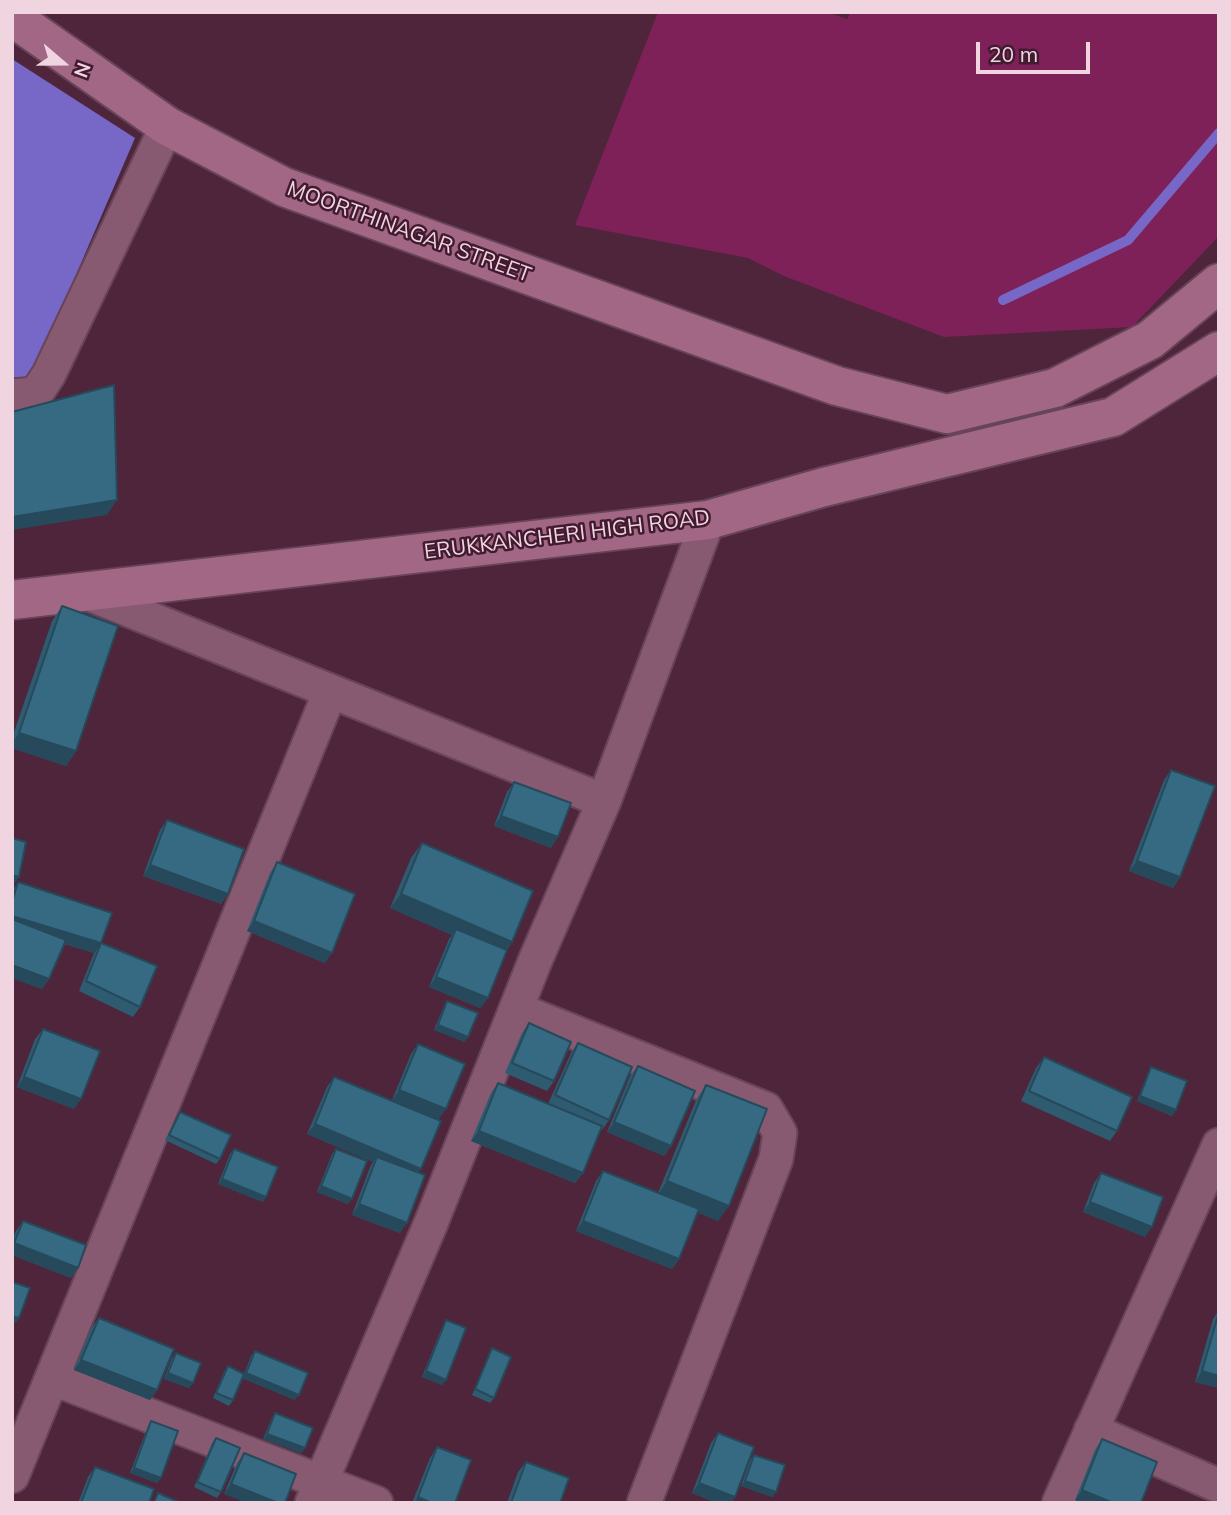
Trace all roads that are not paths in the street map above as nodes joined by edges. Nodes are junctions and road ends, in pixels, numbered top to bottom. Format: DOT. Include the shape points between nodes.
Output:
graph roads {
  1 [pos="12,17"];
  2 [pos="167,127"];
  3 [pos="1219,283"];
  4 [pos="1219,351"];
  5 [pos="12,396"];
  6 [pos="708,520"];
  7 [pos="84,592"];
  8 [pos="12,600"];
  9 [pos="330,692"];
  10 [pos="604,801"];
  11 [pos="516,1009"];
  12 [pos="1219,1145"];
  13 [pos="51,1378"];
  14 [pos="1091,1430"];
  15 [pos="12,1476"];
  16 [pos="1219,1486"];
  17 [pos="316,1492"];
  18 [pos="376,1503"];
  19 [pos="644,1503"];
  20 [pos="1059,1503"];
  1 -- 2 [label="main road, MOORTHINAGAR STREET"];
  2 -- 3 [label="main road, MOORTHINAGAR STREET" via="284,187 837,386 947,414 1055,388 1150,340"];
  2 -- 5 [label="street" via="49,374 36,394"];
  4 -- 6 [label="main road, ERUKKANCHERI HIGH ROAD" via="1113,417"];
  6 -- 7 [label="main road, ERUKKANCHERI HIGH ROAD"];
  6 -- 10 [label="street"];
  7 -- 8 [label="main road, ERUKKANCHERI HIGH ROAD"];
  7 -- 9 [label="street"];
  9 -- 10 [label="street"];
  9 -- 13 [label="street"];
  10 -- 11 [label="street"];
  11 -- 17 [label="street"];
  11 -- 19 [label="street" via="766,1109 780,1133 776,1159"];
  12 -- 14 [label="street"];
  13 -- 15 [label="street"];
  13 -- 17 [label="street"];
  14 -- 16 [label="street"];
  14 -- 20 [label="street"];
  17 -- 18 [label="street"];
}
